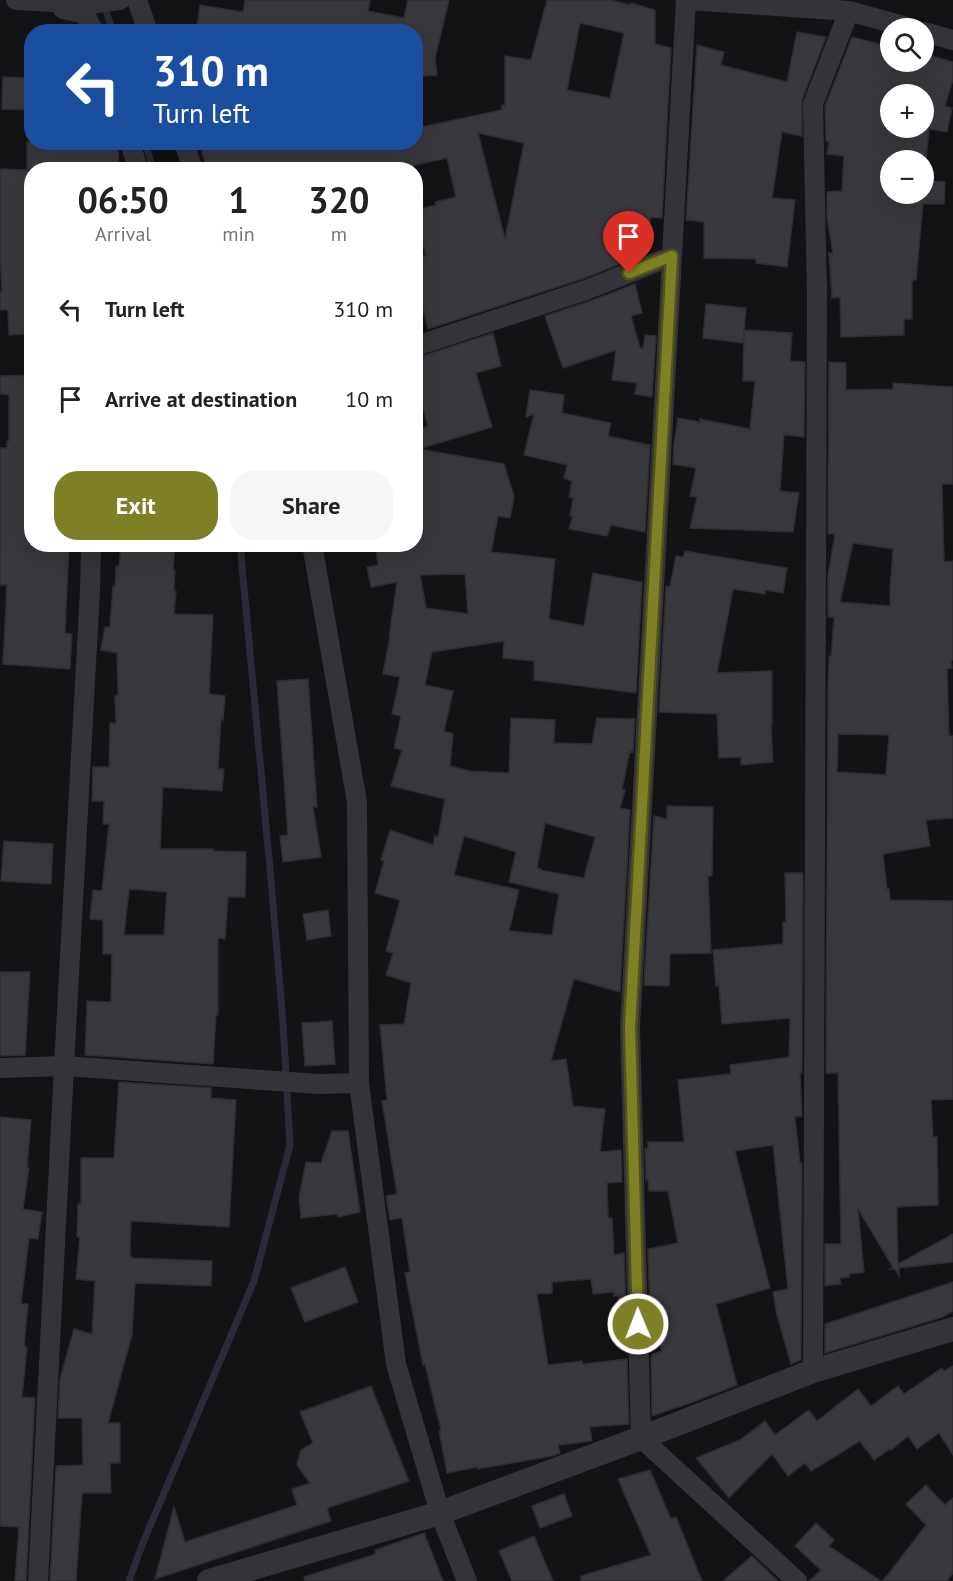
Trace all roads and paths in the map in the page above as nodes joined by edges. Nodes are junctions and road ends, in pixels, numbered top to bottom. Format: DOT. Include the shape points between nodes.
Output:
graph roads {
  1 [pos="16,0"];
  2 [pos="120,0"];
  3 [pos="137,0"];
  4 [pos="686,0"];
  5 [pos="29,1"];
  6 [pos="849,12"];
  7 [pos="880,20"];
  8 [pos="90,24"];
  9 [pos="145,24"];
  10 [pos="934,35"];
  11 [pos="953,40"];
  12 [pos="672,256"];
  13 [pos="423,344"];
  14 [pos="91,552"];
  15 [pos="313,552"];
  16 [pos="64,1066"];
  17 [pos="0,1068"];
  18 [pos="359,1083"];
  19 [pos="953,1329"];
  20 [pos="813,1371"];
  21 [pos="641,1438"];
  22 [pos="440,1513"];
  23 [pos="38,1581"];
  24 [pos="209,1581"];
  25 [pos="467,1581"];
  26 [pos="797,1581"];
  1 -- 5 [label="street"];
  2 -- 5 [label="street" via="89,4"];
  3 -- 9 [label="street"];
  4 -- 6 [label="street"];
  4 -- 12 [label="street"];
  5 -- 8 [label="street" via="85,14"];
  6 -- 7 [label="street"];
  6 -- 20 [label="street" via="813,104 816,296"];
  10 -- 11 [label="street"];
  12 -- 13 [label="street" via="586,290"];
  12 -- 21 [label="street" via="630,1027"];
  14 -- 16 [label="street"];
  15 -- 18 [label="street" via="357,802"];
  16 -- 17 [label="street"];
  16 -- 18 [label="street" via="319,1084"];
  16 -- 23 [label="street"];
  18 -- 22 [label="street" via="396,1364"];
  19 -- 20 [label="street"];
  20 -- 21 [label="street"];
  21 -- 22 [label="street"];
  21 -- 26 [label="street"];
  22 -- 24 [label="street"];
  22 -- 25 [label="street"];
}
